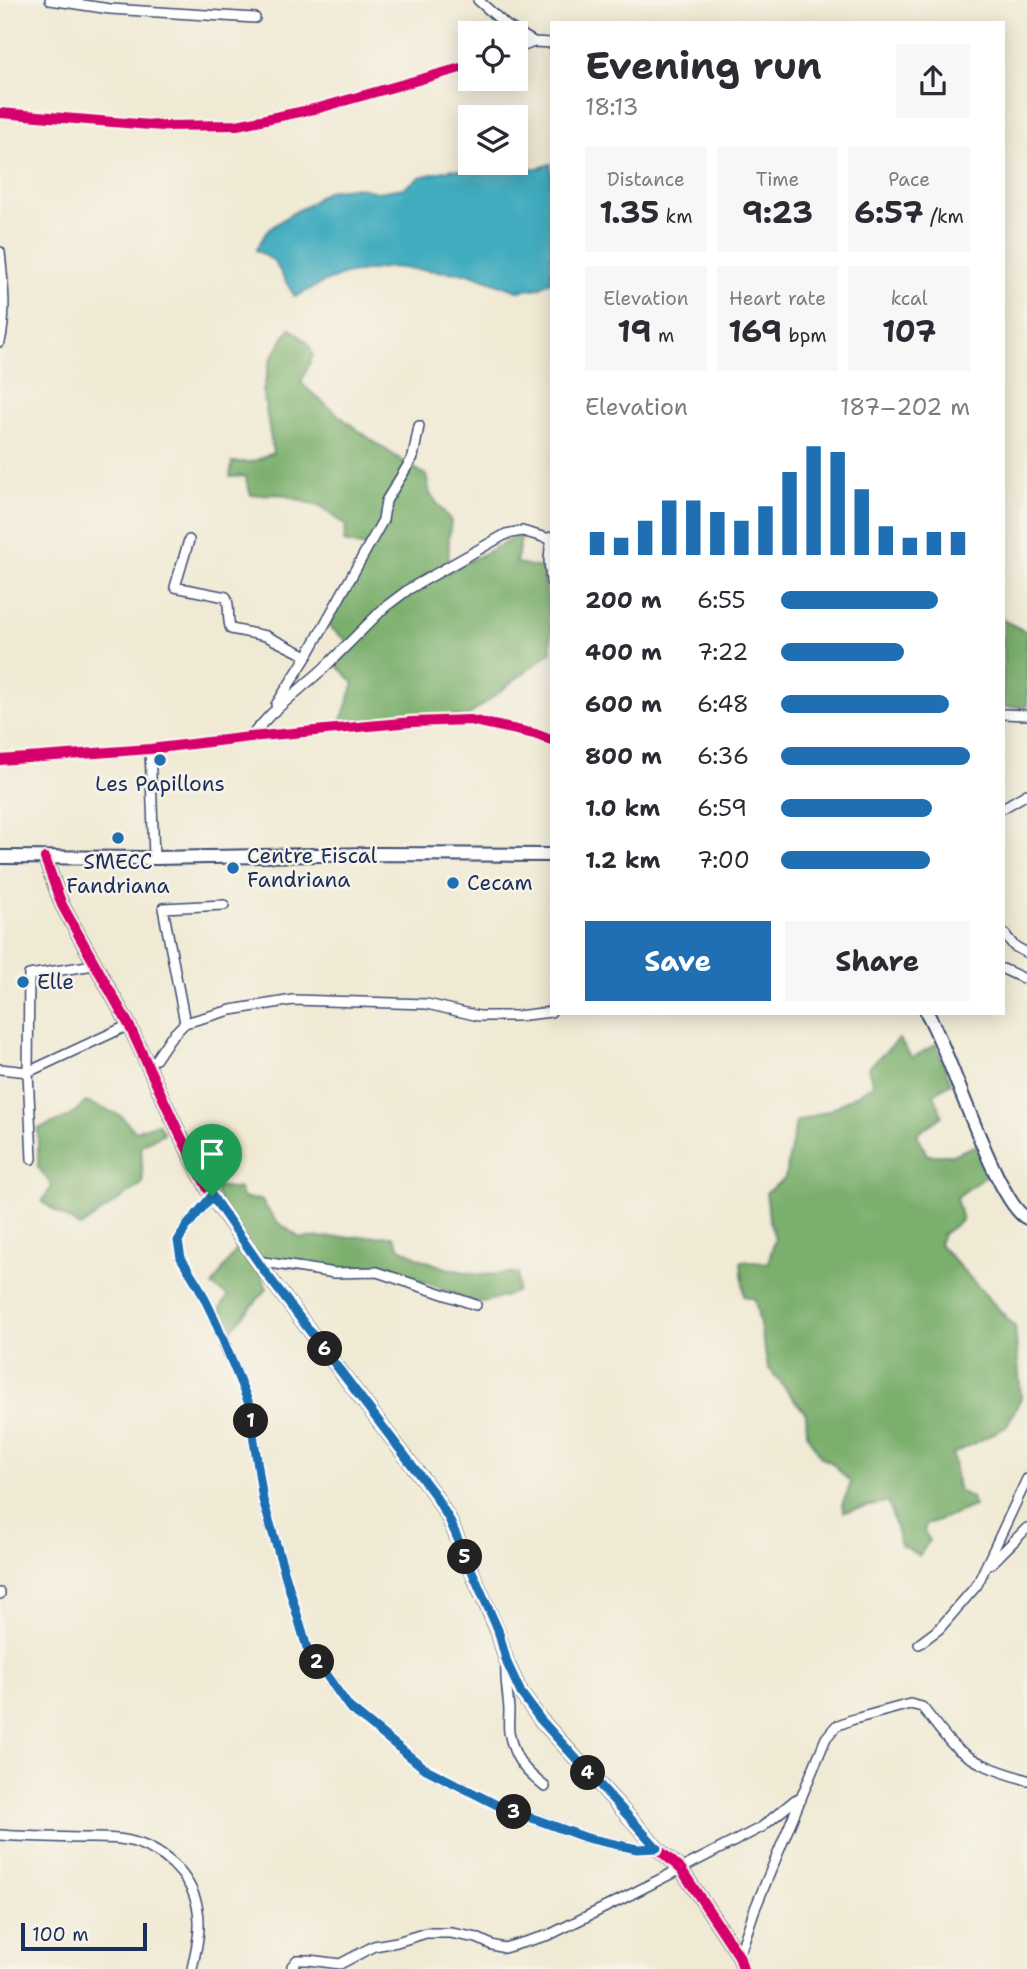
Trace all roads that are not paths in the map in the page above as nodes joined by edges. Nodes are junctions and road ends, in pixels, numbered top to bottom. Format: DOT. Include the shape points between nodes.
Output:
graph roads {
  1 [pos="50,0"];
  2 [pos="478,0"];
  3 [pos="255,18"];
  4 [pos="534,42"];
  5 [pos="550,43"];
  6 [pos="528,44"];
  7 [pos="458,69"];
  8 [pos="0,113"];
  9 [pos="0,252"];
  10 [pos="0,342"];
  11 [pos="419,426"];
  12 [pos="550,538"];
  13 [pos="189,540"];
  14 [pos="550,549"];
  15 [pos="550,571"];
  16 [pos="307,656"];
  17 [pos="271,714"];
  18 [pos="1005,714"];
  19 [pos="1027,715"];
  20 [pos="250,737"];
  21 [pos="550,740"];
  22 [pos="150,749"];
  23 [pos="0,760"];
  24 [pos="1027,794"];
  25 [pos="1005,807"];
  26 [pos="550,855"];
  27 [pos="0,857"];
  28 [pos="45,858"];
  29 [pos="154,858"];
  30 [pos="224,905"];
  31 [pos="1005,935"];
  32 [pos="1027,953"];
  33 [pos="94,965"];
  34 [pos="1005,970"];
  35 [pos="1027,980"];
  36 [pos="550,1012"];
  37 [pos="928,1015"];
  38 [pos="185,1023"];
  39 [pos="129,1025"];
  40 [pos="147,1063"];
  41 [pos="0,1069"];
  42 [pos="27,1072"];
  43 [pos="32,1159"];
  44 [pos="212,1196"];
  45 [pos="1027,1218"];
  46 [pos="257,1261"];
  47 [pos="476,1305"];
  48 [pos="1027,1479"];
  49 [pos="1027,1528"];
  50 [pos="985,1570"];
  51 [pos="919,1644"];
  52 [pos="507,1663"];
  53 [pos="1027,1780"];
  54 [pos="545,1787"];
  55 [pos="801,1800"];
  56 [pos="0,1835"];
  57 [pos="657,1848"];
  58 [pos="681,1869"];
  59 [pos="741,1963"];
  60 [pos="192,1969"];
  61 [pos="293,1969"];
  1 -- 3 [label="street" via="110,9"];
  2 -- 4 [label="street"];
  4 -- 5 [label="street"];
  4 -- 6 [label="street"];
  7 -- 8 [label="street" via="319,108 237,125 163,127"];
  9 -- 10 [label="street" via="5,296"];
  11 -- 16 [label="street" via="413,457 386,501 383,520"];
  12 -- 17 [label="street" via="522,531 506,534 409,589"];
  13 -- 16 [label="street" via="175,587 226,597 231,629 266,636"];
  14 -- 15 [label="street"];
  16 -- 17 [label="street"];
  17 -- 20 [label="street"];
  18 -- 19 [label="street"];
  20 -- 21 [label="street" via="470,720"];
  20 -- 22 [label="street"];
  22 -- 23 [label="street"];
  22 -- 29 [label="street"];
  24 -- 25 [label="street"];
  26 -- 29 [label="street"];
  27 -- 28 [label="street"];
  28 -- 29 [label="street"];
  28 -- 33 [label="street" via="62,905"];
  30 -- 38 [label="street" via="163,908"];
  31 -- 32 [label="street"];
  33 -- 39 [label="street"];
  33 -- 42 [label="street" via="29,975"];
  34 -- 35 [label="street"];
  36 -- 38 [label="street" via="479,1016 427,1004 293,1000"];
  37 -- 45 [label="street" via="1001,1184 1020,1215"];
  38 -- 40 [label="street" via="156,1059"];
  39 -- 40 [label="street"];
  39 -- 42 [label="street"];
  40 -- 44 [label="street"];
  41 -- 42 [label="street"];
  42 -- 43 [label="street"];
  44 -- 46 [label="street"];
  44 -- 57 [label="street" via="178,1241 181,1258 214,1318 248,1401 263,1500 307,1648 349,1707 424,1768 499,1806 587,1838 637,1849"];
  46 -- 47 [label="street" via="335,1273 377,1272"];
  46 -- 52 [label="street" via="434,1494 498,1630"];
  48 -- 50 [label="street"];
  49 -- 50 [label="street"];
  50 -- 51 [label="street" via="939,1629"];
  52 -- 54 [label="street" via="509,1731 518,1761"];
  52 -- 57 [label="street" via="540,1719"];
  53 -- 55 [label="street" via="973,1760 953,1745 922,1707 909,1704 836,1726 826,1738"];
  55 -- 58 [label="street" via="762,1827"];
  55 -- 59 [label="street" via="754,1911"];
  56 -- 60 [label="street" via="114,1839 140,1844 163,1856 182,1873 196,1900 199,1921"];
  57 -- 58 [label="street"];
  58 -- 59 [label="street"];
  58 -- 61 [label="street" via="549,1935 503,1948 477,1938 426,1933 374,1946 340,1964 297,1960"];
}
